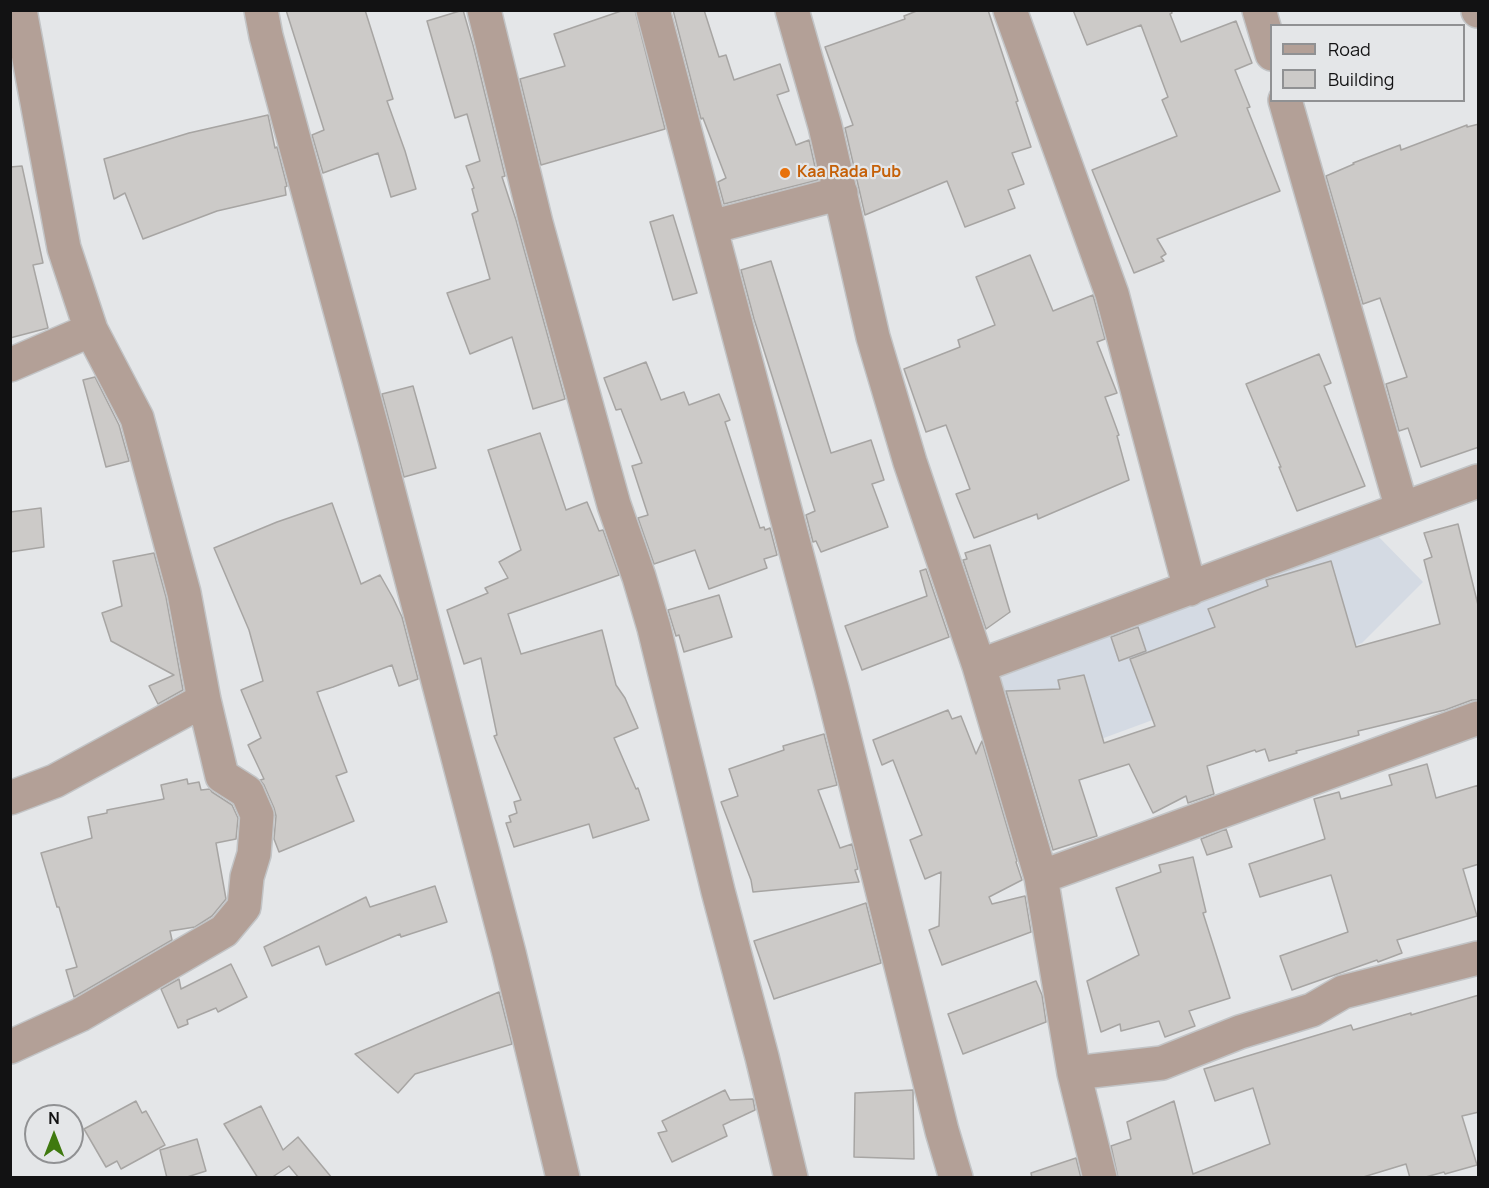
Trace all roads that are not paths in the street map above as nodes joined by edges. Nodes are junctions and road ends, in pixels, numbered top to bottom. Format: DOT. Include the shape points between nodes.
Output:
graph roads {
  1 [pos="20,10"];
  2 [pos="261,10"];
  3 [pos="484,10"];
  4 [pos="653,10"];
  5 [pos="792,10"];
  6 [pos="1010,10"];
  7 [pos="1259,10"];
  8 [pos="1270,47"];
  9 [pos="1286,102"];
  10 [pos="841,193"];
  11 [pos="711,227"];
  12 [pos="91,330"];
  13 [pos="10,364"];
  14 [pos="1479,481"];
  15 [pos="1402,509"];
  16 [pos="1190,589"];
  17 [pos="979,666"];
  18 [pos="204,700"];
  19 [pos="1479,718"];
  20 [pos="10,798"];
  21 [pos="1041,877"];
  22 [pos="1479,958"];
  23 [pos="10,1047"];
  24 [pos="1074,1073"];
  25 [pos="563,1178"];
  26 [pos="791,1178"];
  27 [pos="956,1178"];
  28 [pos="1100,1178"];
  1 -- 12 [label="street" via="64,248"];
  2 -- 25 [label="street" via="509,953"];
  3 -- 26 [label="street" via="536,223 614,505 654,628"];
  4 -- 11 [label="street"];
  5 -- 10 [label="street"];
  6 -- 16 [label="street" via="1112,294"];
  7 -- 8 [label="street"];
  9 -- 15 [label="street"];
  10 -- 11 [label="street"];
  10 -- 17 [label="street" via="873,337 910,462"];
  11 -- 27 [label="street"];
  12 -- 13 [label="street"];
  12 -- 18 [label="street" via="137,418 184,593"];
  14 -- 15 [label="street"];
  15 -- 16 [label="street"];
  16 -- 17 [label="street"];
  17 -- 21 [label="street"];
  18 -- 20 [label="street" via="55,781"];
  18 -- 23 [label="street" via="222,776 246,792 257,815 244,907 224,931 80,1014"];
  19 -- 21 [label="street"];
  21 -- 24 [label="street"];
  22 -- 24 [label="street" via="1343,992 1312,1010 1240,1032 1162,1063"];
  24 -- 28 [label="street"];
}
